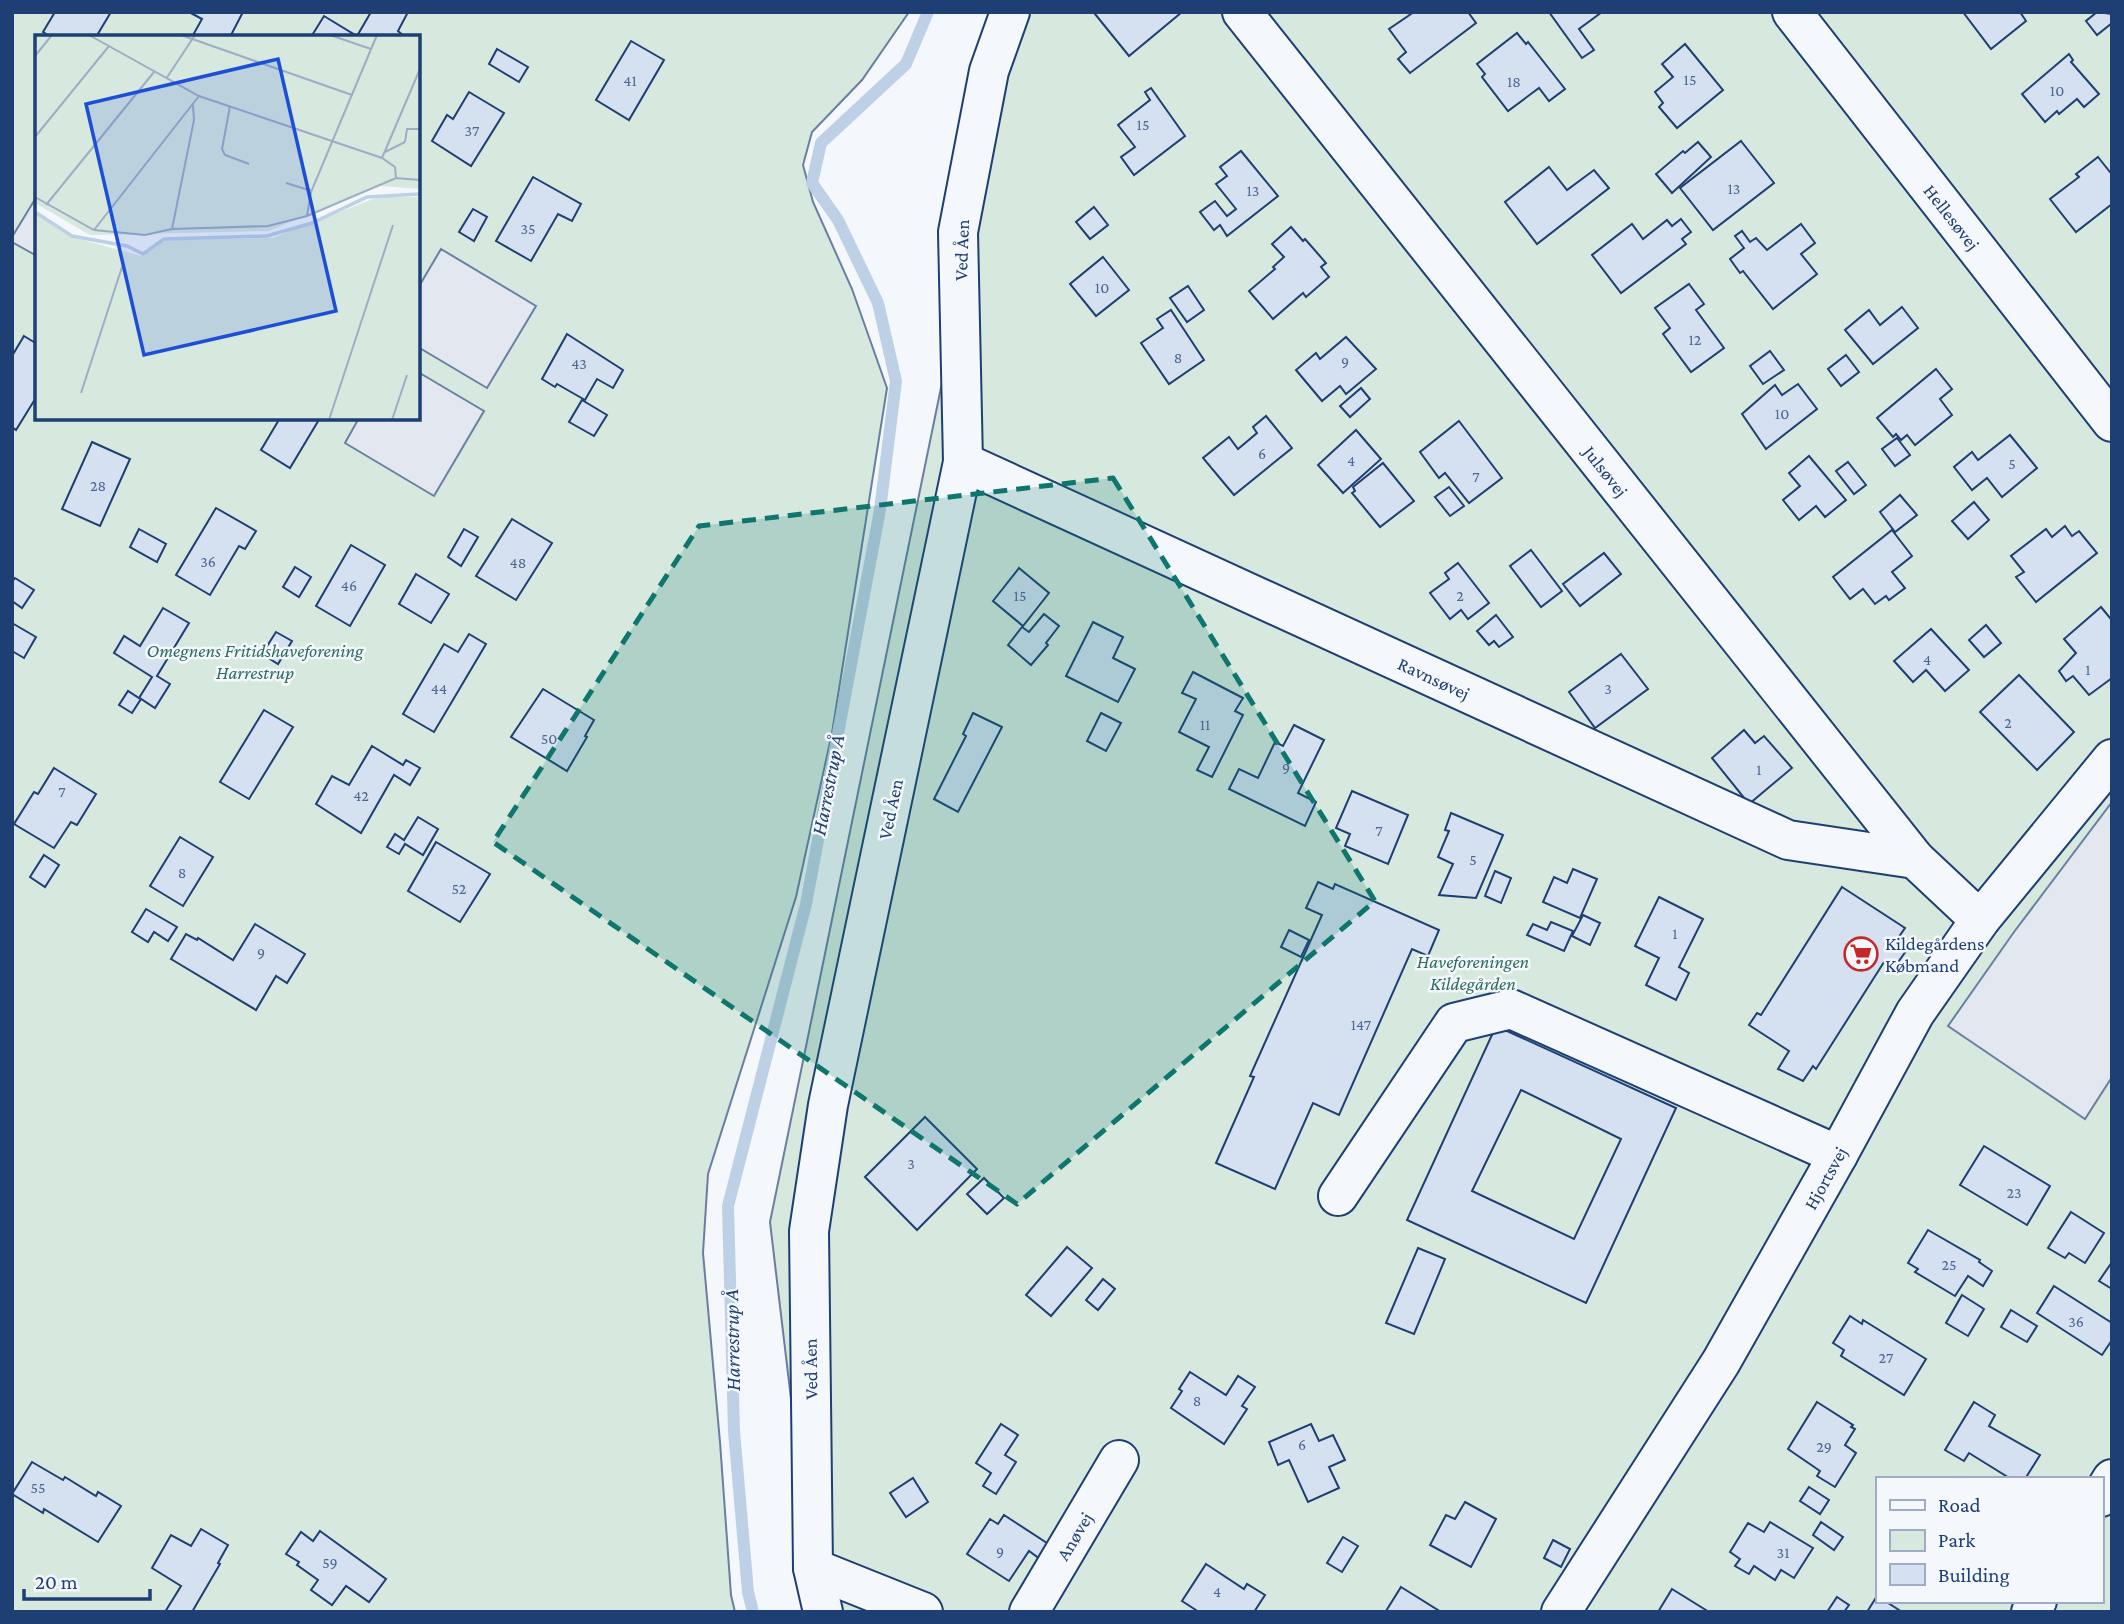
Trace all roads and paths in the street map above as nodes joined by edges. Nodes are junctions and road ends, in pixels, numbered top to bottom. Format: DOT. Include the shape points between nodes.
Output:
graph roads {
  1 [pos="1010,12"];
  2 [pos="1242,12"];
  3 [pos="1792,12"];
  4 [pos="2112,422"];
  5 [pos="963,462"];
  6 [pos="2112,759"];
  7 [pos="1915,859"];
  8 [pos="1980,920"];
  9 [pos="1838,1155"];
  10 [pos="1338,1196"];
  11 [pos="1119,1460"];
  12 [pos="813,1568"];
  13 [pos="823,1612"];
  14 [pos="923,1612"];
  15 [pos="1028,1612"];
  16 [pos="1560,1612"];
  1 -- 5 [label="lane, Ved Åen" via="989,71 958,232"];
  2 -- 7 [label="lane, Julsøvej"];
  3 -- 4 [label="lane, Hellesøvej"];
  5 -- 7 [label="lane, Ravnsøvej" via="1788,840"];
  5 -- 12 [label="lane, Ved Åen" via="828,1105 809,1231"];
  6 -- 8 [label="lane, Hjortsvej"];
  7 -- 8 [label="lane, Julsøvej"];
  8 -- 9 [label="lane, Hjortsvej" via="1915,1013"];
  9 -- 10 [label="lane" via="1511,1009 1454,1023"];
  9 -- 16 [label="lane, Hjortsvej" via="1721,1362"];
  11 -- 15 [label="lane, Anøvej"];
  12 -- 13 [label="lane, Ved Åen"];
  12 -- 14 [label="lane"];
}
